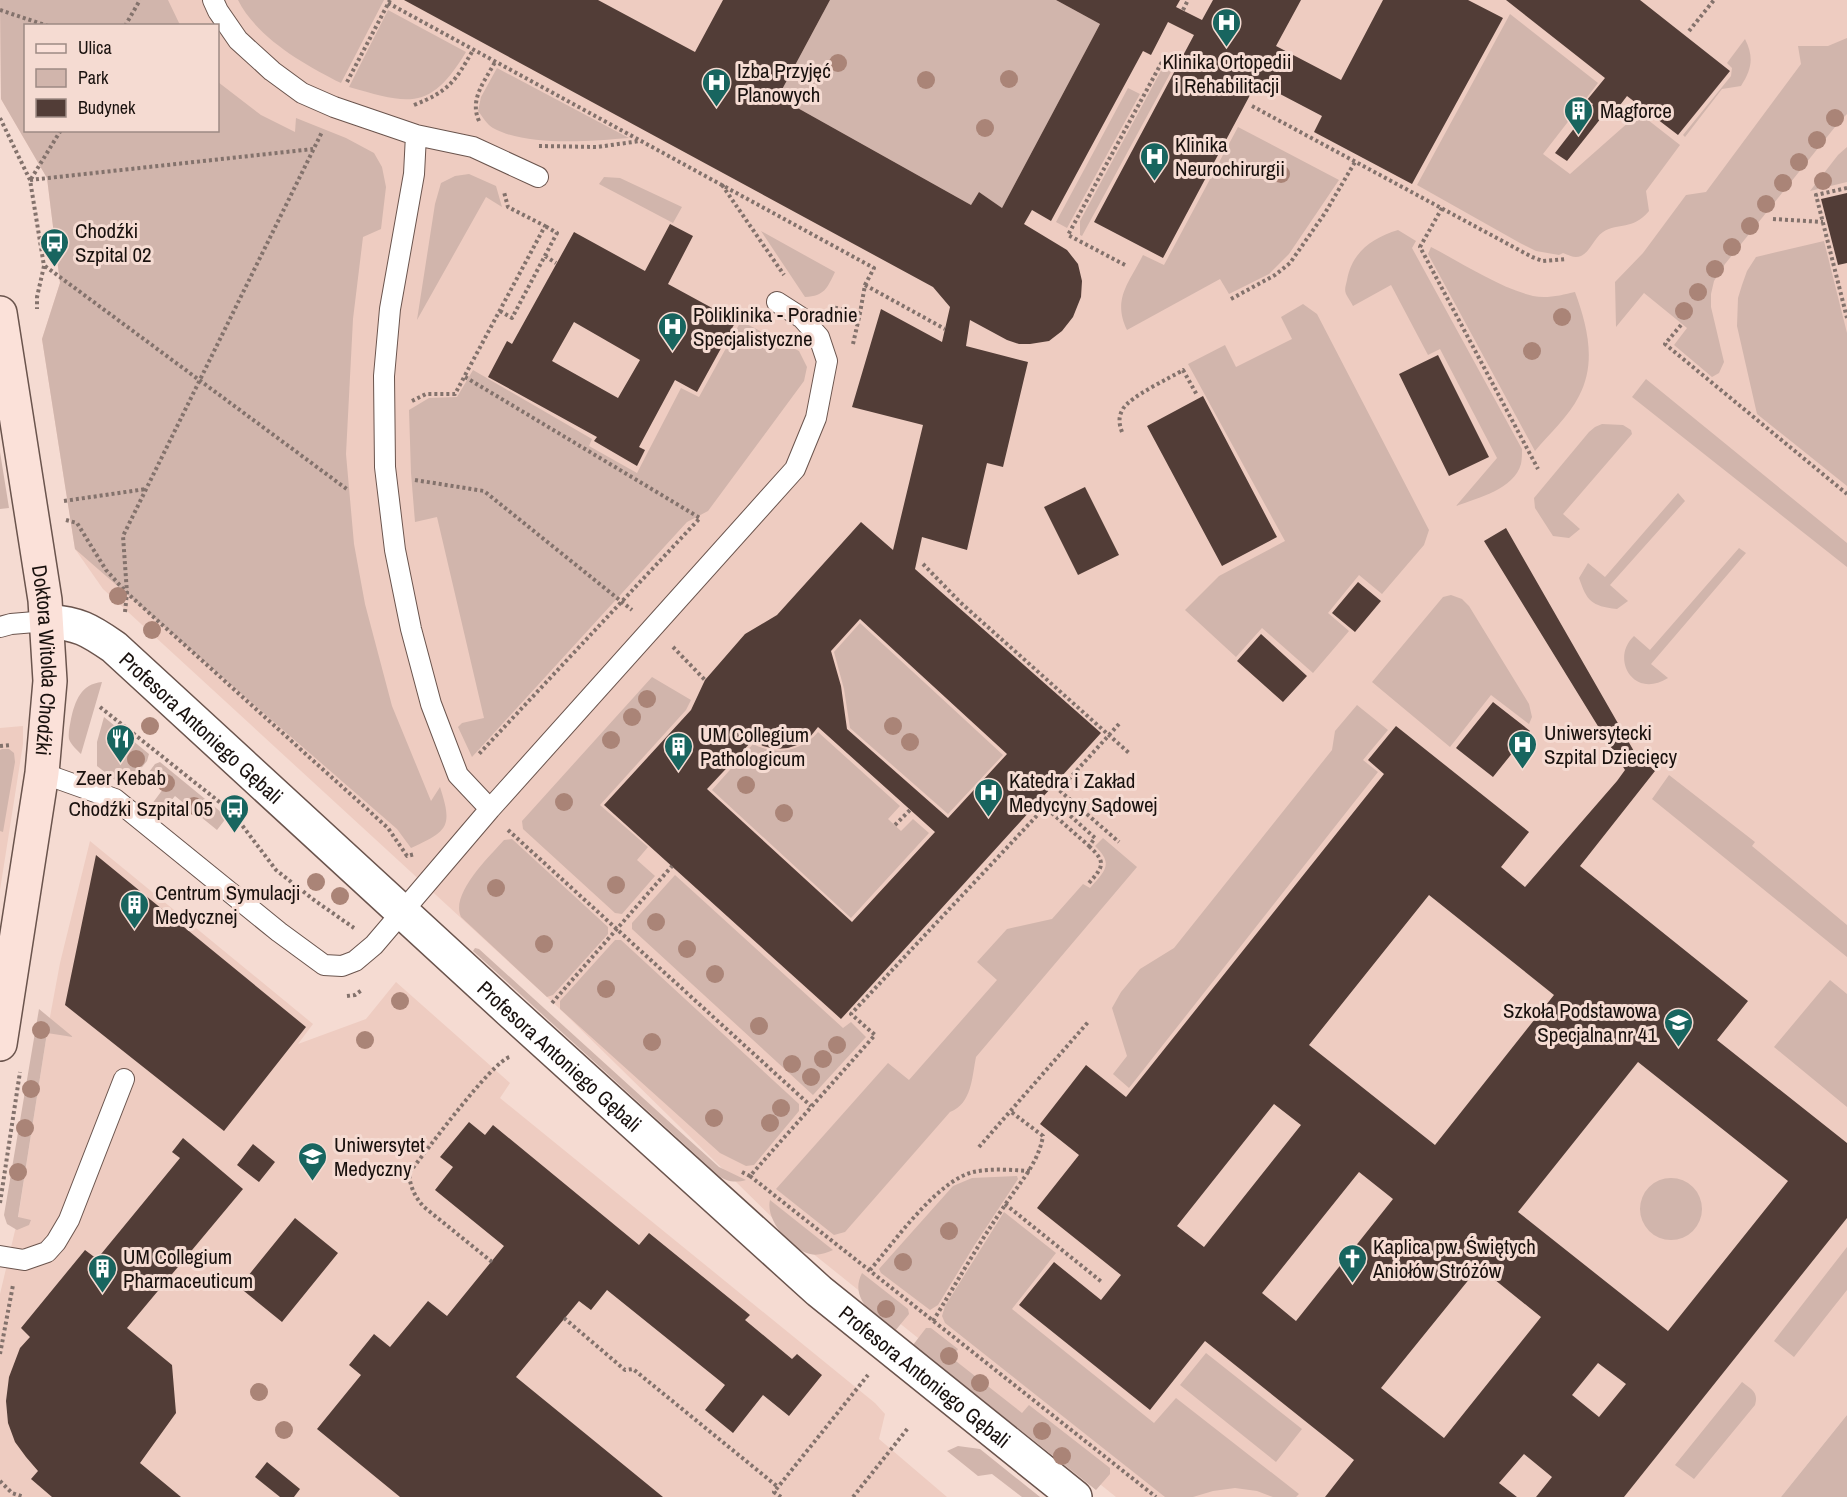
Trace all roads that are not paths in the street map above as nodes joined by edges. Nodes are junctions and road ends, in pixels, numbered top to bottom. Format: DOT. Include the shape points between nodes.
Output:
graph roads {
  1 [pos="213,0"];
  2 [pos="416,135"];
  3 [pos="538,177"];
  4 [pos="777,302"];
  5 [pos="0,313"];
  6 [pos="47,621"];
  7 [pos="0,627"];
  8 [pos="42,773"];
  9 [pos="490,809"];
  10 [pos="404,912"];
  11 [pos="11,1053"];
  12 [pos="124,1079"];
  13 [pos="0,1256"];
  14 [pos="1075,1497"];
  1 -- 2 [label="lane" via="238,39 302,93"];
  2 -- 3 [label="lane" via="473,147"];
  2 -- 9 [label="lane" via="414,174 390,309 384,376 385,466 395,550 431,704 458,775"];
  4 -- 9 [label="lane" via="802,318 819,337 827,361 816,418 795,469"];
  5 -- 6 [label="street, Doktora Witolda Chodźki"];
  6 -- 7 [label="lane"];
  6 -- 8 [label="street, Doktora Witolda Chodźki" via="49,693"];
  6 -- 10 [label="street, Profesora Antoniego Gębali" via="74,624 114,646"];
  8 -- 10 [label="lane" via="115,799 324,965 342,966 355,961"];
  8 -- 11 [label="street, Doktora Witolda Chodźki"];
  9 -- 10 [label="lane"];
  10 -- 14 [label="street, Profesora Antoniego Gębali" via="819,1291"];
  12 -- 13 [label="lane" via="69,1220 56,1242 47,1251 24,1260"];
}
